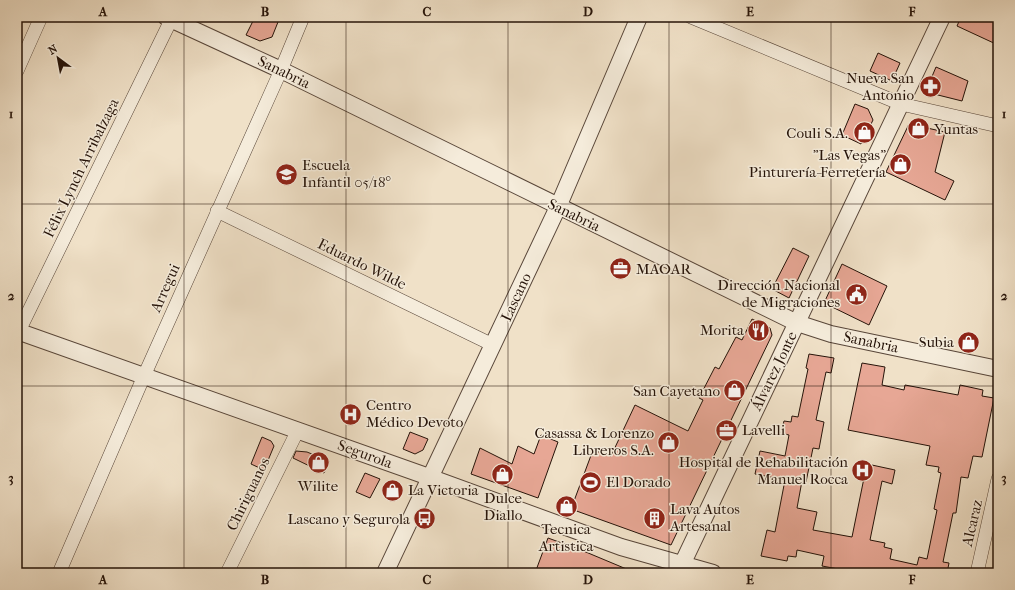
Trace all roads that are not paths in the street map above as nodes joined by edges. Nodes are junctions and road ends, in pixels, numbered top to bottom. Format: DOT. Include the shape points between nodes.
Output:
graph roads {
  1 [pos="41,17"];
  2 [pos="303,17"];
  3 [pos="639,17"];
  4 [pos="691,17"];
  5 [pos="942,17"];
  6 [pos="169,18"];
  7 [pos="281,70"];
  8 [pos="17,71"];
  9 [pos="901,104"];
  10 [pos="998,126"];
  11 [pos="558,207"];
  12 [pos="217,211"];
  13 [pos="797,323"];
  14 [pos="18,331"];
  15 [pos="493,345"];
  16 [pos="998,369"];
  17 [pos="144,376"];
  18 [pos="298,430"];
  19 [pos="429,477"];
  20 [pos="998,479"];
  21 [pos="680,569"];
  22 [pos="59,573"];
  23 [pos="227,573"];
  24 [pos="385,573"];
  25 [pos="713,573"];
  26 [pos="977,573"];
  1 -- 8 [label="street"];
  2 -- 7 [label="street, Arregui"];
  3 -- 11 [label="street, Lascano"];
  4 -- 9 [label="street"];
  5 -- 9 [label="street, Álvarez Jonte"];
  6 -- 7 [label="street, Sanabria"];
  6 -- 14 [label="street, Félix Lynch Arribalzaga"];
  7 -- 11 [label="street, Sanabria"];
  7 -- 12 [label="street, Arregui"];
  9 -- 10 [label="street"];
  9 -- 13 [label="street, Álvarez Jonte"];
  11 -- 13 [label="street, Sanabria"];
  11 -- 15 [label="street, Lascano"];
  12 -- 15 [label="street, Eduardo Wilde"];
  12 -- 17 [label="street, Arregui"];
  13 -- 16 [label="street, Sanabria" via="831,334"];
  13 -- 21 [label="street, Álvarez Jonte"];
  14 -- 17 [label="street, Segurola"];
  15 -- 19 [label="street, Lascano"];
  17 -- 18 [label="street, Segurola"];
  17 -- 22 [label="street, Arregui"];
  18 -- 19 [label="street, Segurola"];
  18 -- 23 [label="street, Chiriguanos"];
  19 -- 21 [label="street, Segurola"];
  19 -- 24 [label="street, Lascano"];
  20 -- 26 [label="street, Alcaraz"];
  21 -- 25 [label="street, Segurola"];
}
